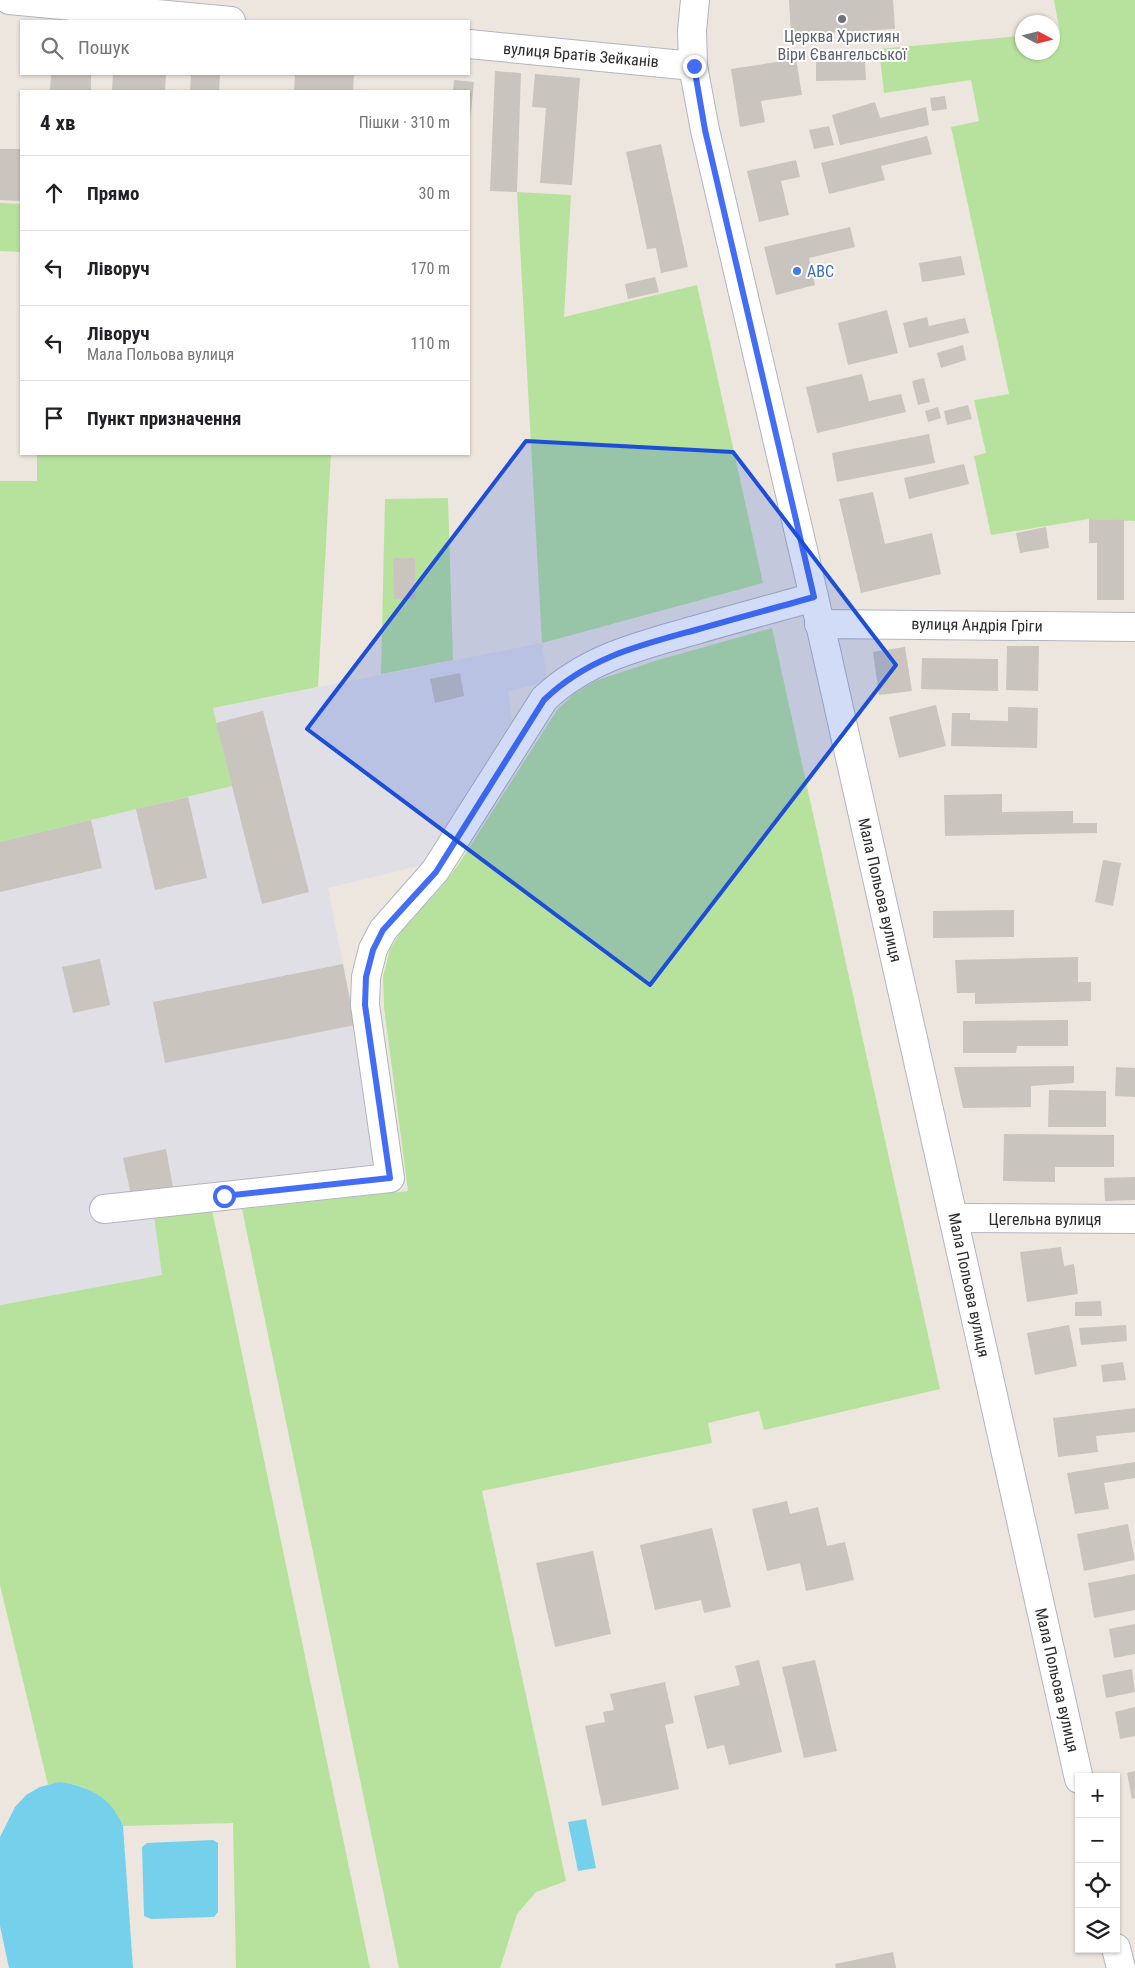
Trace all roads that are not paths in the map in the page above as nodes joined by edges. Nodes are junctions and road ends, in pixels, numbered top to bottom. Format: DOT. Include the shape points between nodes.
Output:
graph roads {
  1 [pos="10,0"];
  2 [pos="695,0"];
  3 [pos="220,20"];
  4 [pos="470,44"];
  5 [pos="694,66"];
  6 [pos="814,597"];
  7 [pos="819,624"];
  8 [pos="1135,627"];
  9 [pos="104,1208"];
  10 [pos="954,1218"];
  11 [pos="1135,1219"];
  12 [pos="1078,1773"];
  13 [pos="1117,1953"];
  14 [pos="1121,1968"];
  1 -- 3 [label="street"];
  2 -- 5 [label="street, Мала Польова вулиця" via="692,31"];
  4 -- 5 [label="street, вулиця Братів Зейканів"];
  5 -- 6 [label="street, Мала Польова вулиця" via="705,130"];
  6 -- 7 [label="street, Мала Польова вулиця"];
  6 -- 9 [label="street" via="627,649 594,663 559,685 544,700 436,872 388,924 373,950 366,977 365,1005 390,1178"];
  7 -- 8 [label="street, вулиця Андрія Гріги"];
  7 -- 10 [label="street, Мала Польова вулиця"];
  10 -- 11 [label="street, Цегельна вулиця"];
  10 -- 12 [label="street, Мала Польова вулиця"];
  13 -- 14 [label="street"];
}
